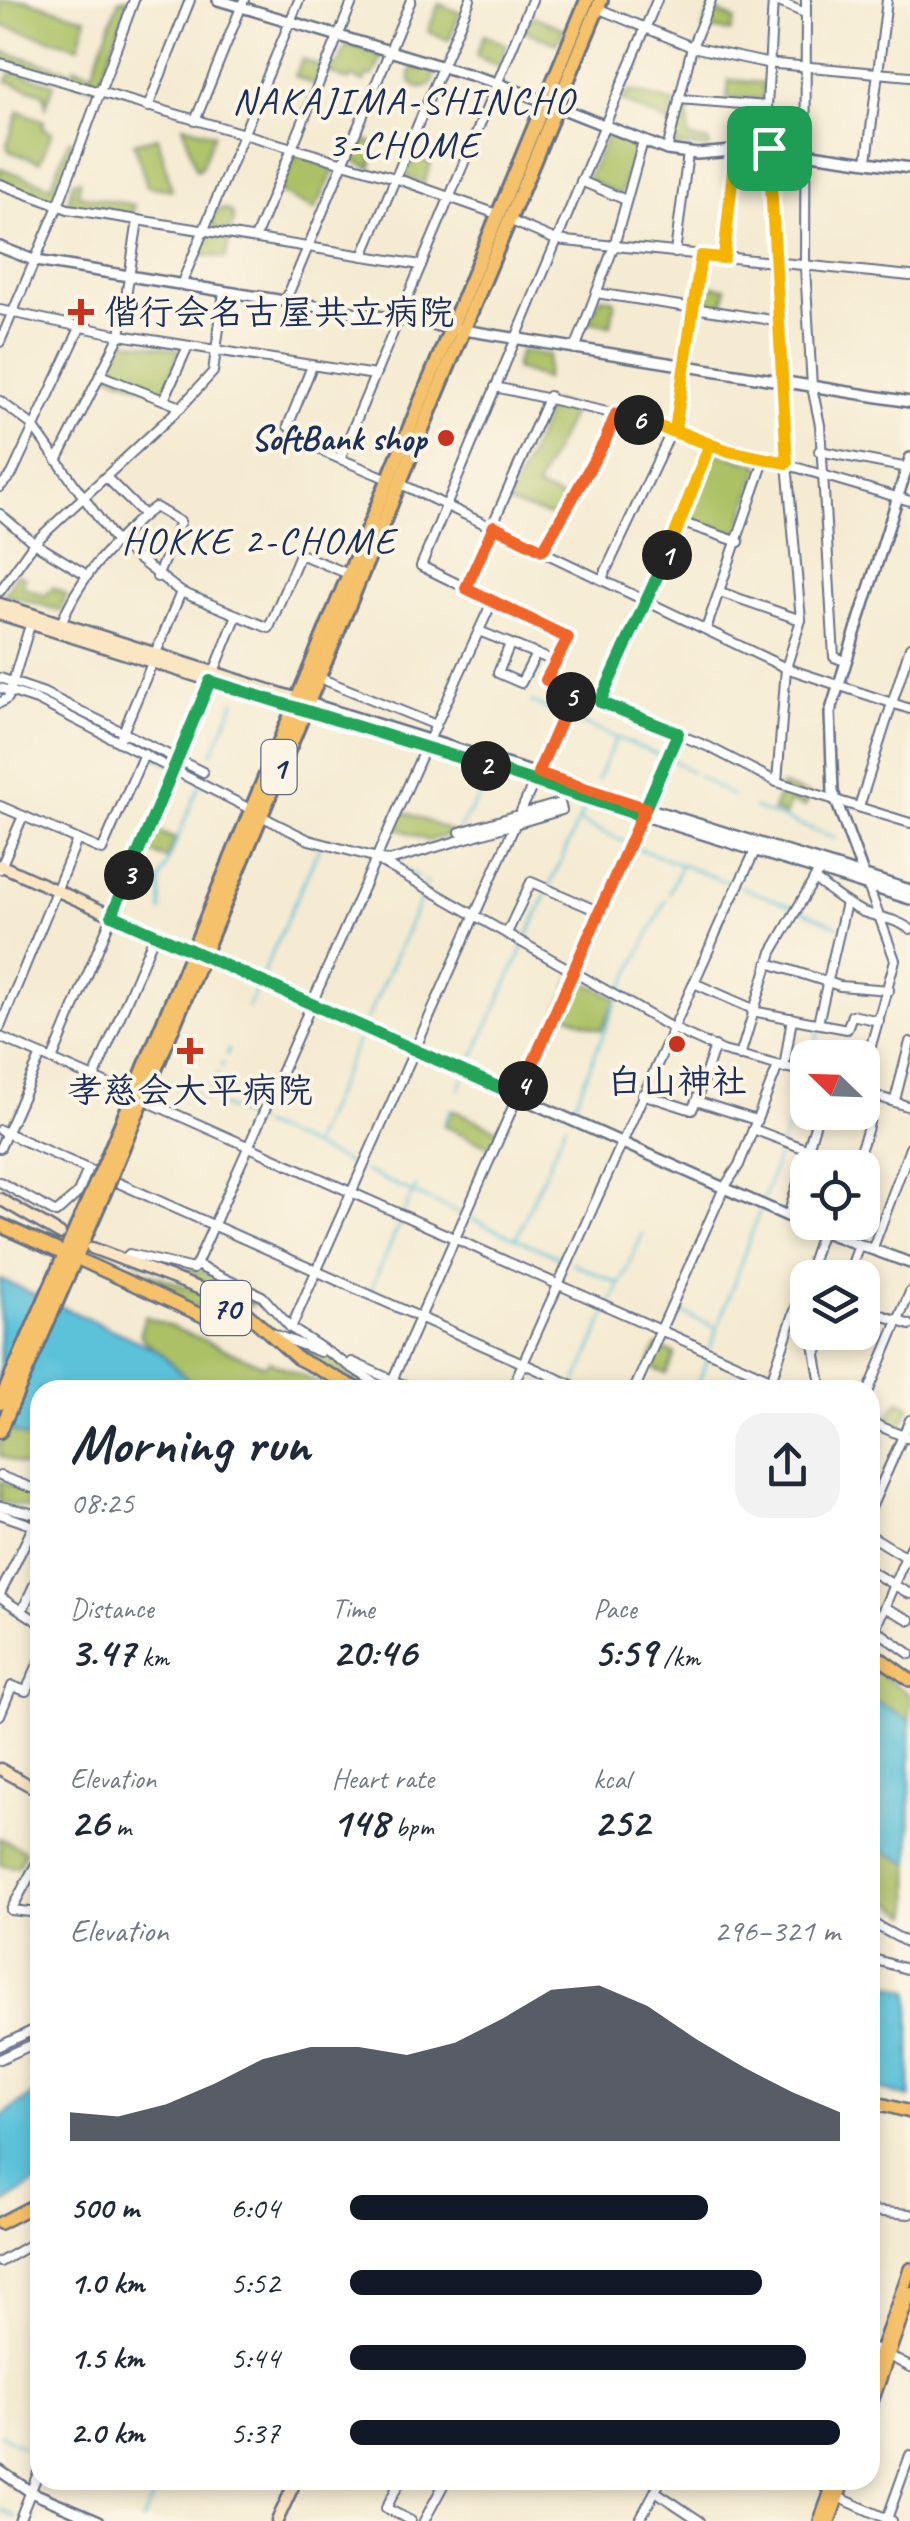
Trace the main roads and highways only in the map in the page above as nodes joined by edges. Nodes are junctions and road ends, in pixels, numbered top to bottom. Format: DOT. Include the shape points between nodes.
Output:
graph roads {
  1 [pos="589,3"];
  2 [pos="353,576"];
  3 [pos="0,604"];
  4 [pos="0,614"];
  5 [pos="154,658"];
  6 [pos="300,704"];
  7 [pos="1,866"];
  8 [pos="197,954"];
  9 [pos="0,1199"];
  10 [pos="0,1225"];
  11 [pos="60,1234"];
  12 [pos="92,1248"];
  13 [pos="68,1261"];
  14 [pos="233,1301"];
  15 [pos="338,1380"];
  16 [pos="0,1403"];
  17 [pos="0,1431"];
  18 [pos="880,1657"];
  19 [pos="910,1680"];
  20 [pos="0,1769"];
  21 [pos="30,1786"];
  22 [pos="880,2104"];
  23 [pos="910,2112"];
  24 [pos="30,2207"];
  25 [pos="0,2222"];
  26 [pos="908,2274"];
  27 [pos="910,2293"];
  28 [pos="880,2351"];
  29 [pos="292,2490"];
  30 [pos="835,2490"];
  31 [pos="835,2490"];
  32 [pos="278,2521"];
  33 [pos="820,2521"];
  34 [pos="829,2521"];
  1 -- 2 [label="highway, 1"];
  2 -- 6 [label="highway, 1"];
  2 -- 6 [label="highway, 1" via="317,677"];
  3 -- 5 [label="main road"];
  4 -- 5 [label="main road"];
  5 -- 6 [label="main road"];
  6 -- 8 [label="highway, 1"];
  7 -- 8 [label="main road"];
  8 -- 13 [label="highway, 1"];
  9 -- 11 [label="main road"];
  10 -- 13 [label="highway"];
  12 -- 14 [label="main road"];
  13 -- 14 [label="main road, 70" via="205,1317"];
  13 -- 16 [label="highway, 1"];
  13 -- 17 [label="highway, 1"];
  14 -- 15 [label="main road, 70" via="316,1370"];
  18 -- 19 [label="main road"];
  20 -- 21 [label="main road"];
  22 -- 23 [label="main road"];
  24 -- 25 [label="main road"];
  26 -- 28 [label="main road"];
  27 -- 28 [label="main road"];
  29 -- 32 [label="main road"];
  30 -- 33 [label="main road"];
  31 -- 34 [label="main road"];
}
